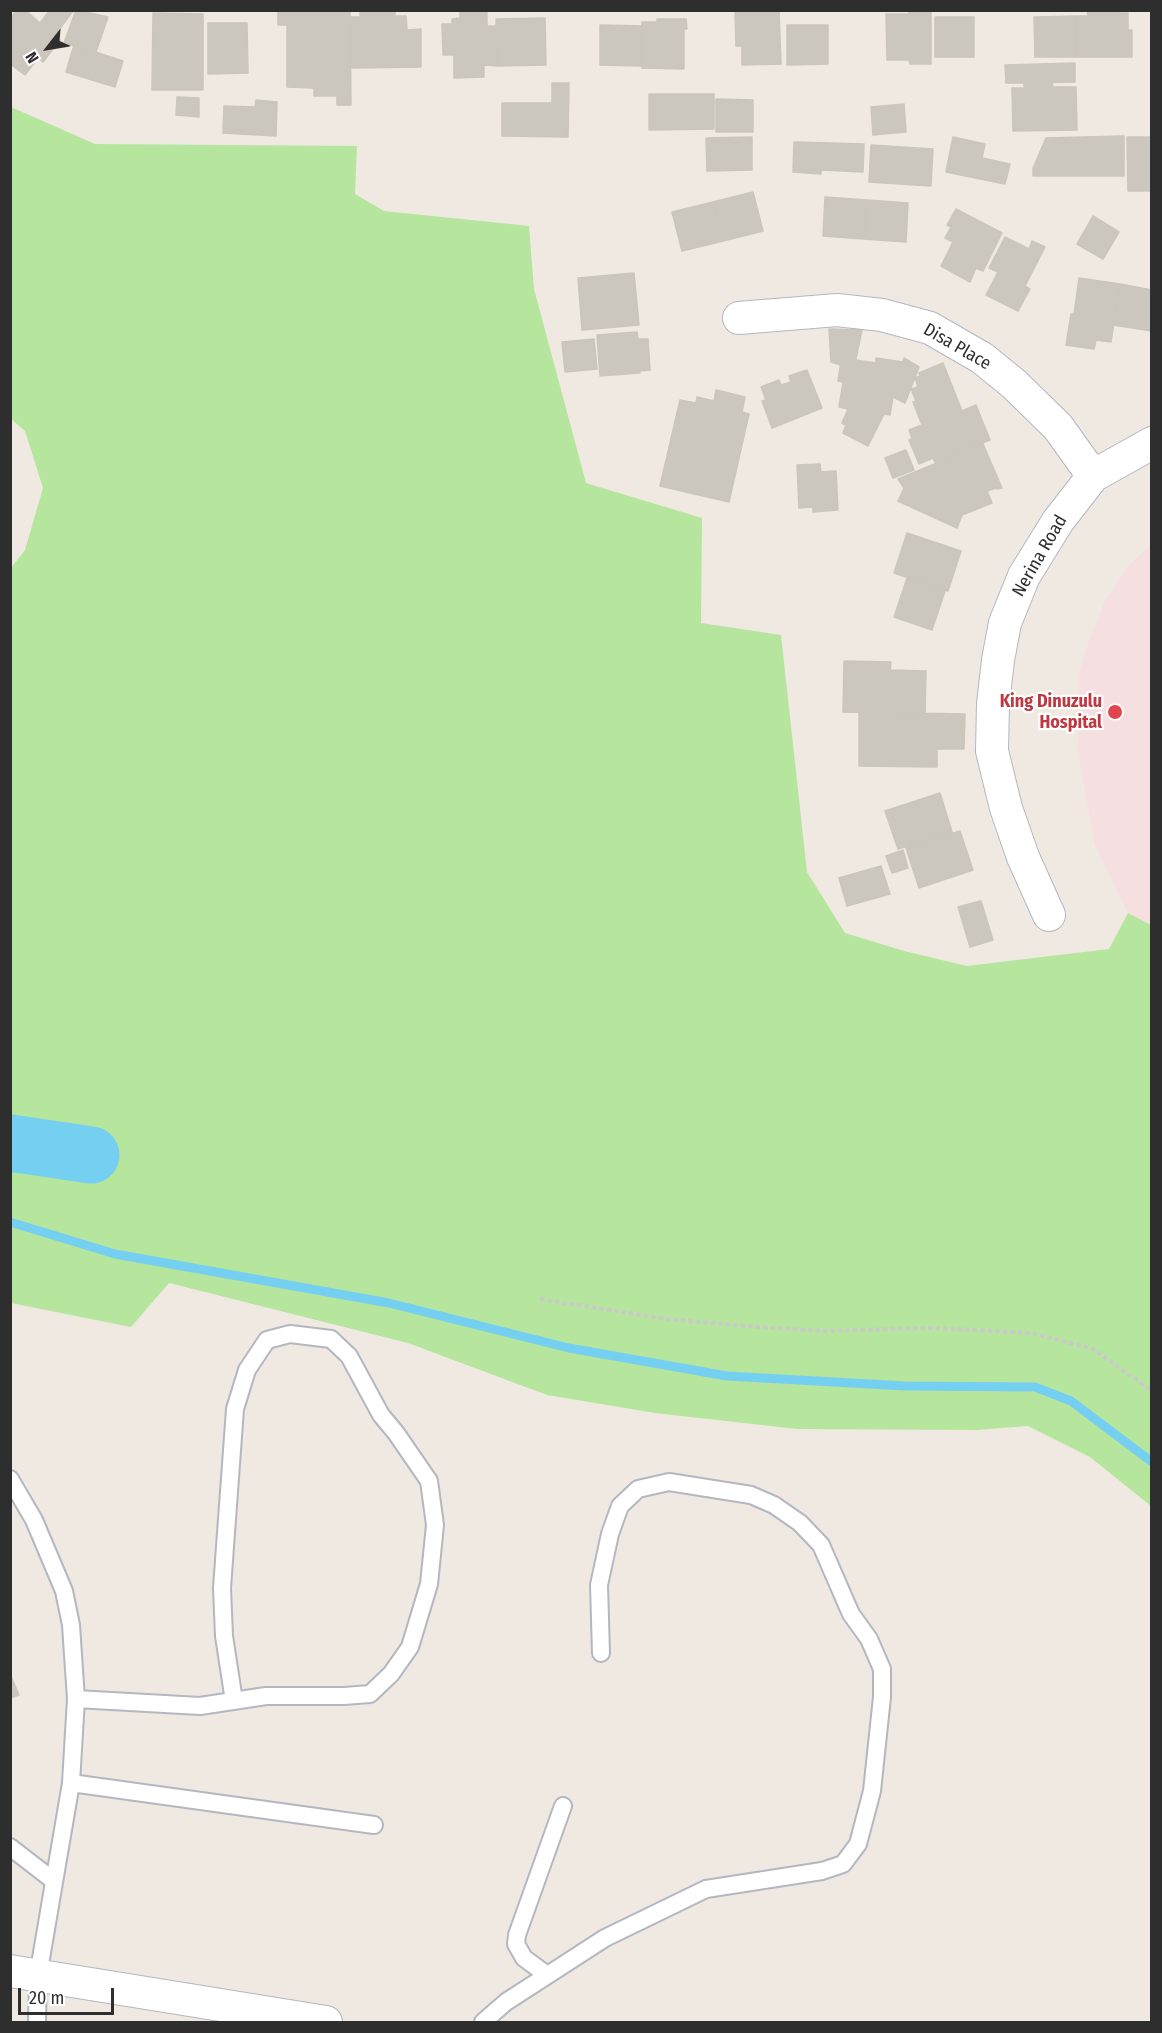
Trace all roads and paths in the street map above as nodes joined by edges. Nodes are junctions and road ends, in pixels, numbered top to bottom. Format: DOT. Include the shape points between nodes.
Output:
graph roads {
  1 [pos="739,318"];
  2 [pos="1152,443"];
  3 [pos="1093,476"];
  4 [pos="1049,915"];
  5 [pos="540,1299"];
  6 [pos="1152,1391"];
  7 [pos="10,1479"];
  8 [pos="601,1653"];
  9 [pos="76,1699"];
  10 [pos="234,1701"];
  11 [pos="71,1783"];
  12 [pos="563,1806"];
  13 [pos="374,1826"];
  14 [pos="10,1847"];
  15 [pos="54,1881"];
  16 [pos="24,1973"];
  17 [pos="547,1975"];
  18 [pos="37,2022"];
  19 [pos="326,2022"];
  20 [pos="483,2022"];
  1 -- 3 [label="street, Disa Place" via="837,310 882,315 930,328 982,358 1014,384 1058,427"];
  2 -- 3 [label="street, Nerina Road"];
  3 -- 4 [label="street, Nerina Road" via="1058,520 1024,576 1005,622 993,704 992,751 1006,808"];
  5 -- 6 [label="path" via="666,1319 758,1327 1032,1333 1093,1349"];
  7 -- 9 [label="lane" via="34,1520 64,1591 71,1625"];
  8 -- 17 [label="lane" via="599,1585 610,1534 620,1506 638,1489 669,1482 751,1495 774,1505 800,1523 821,1545 851,1614 869,1639 882,1669 872,1791 858,1844 843,1864 822,1871 706,1889 605,1938"];
  9 -- 10 [label="lane" via="200,1706"];
  9 -- 11 [label="lane"];
  10 -- 10 [label="lane" via="266,1696 370,1694 391,1674 410,1647 429,1584 435,1525 429,1481 381,1415 350,1356 330,1339 290,1334 267,1340 247,1370 235,1409 222,1588 224,1636"];
  11 -- 13 [label="lane"];
  11 -- 15 [label="lane"];
  12 -- 17 [label="lane" via="516,1944 525,1958"];
  14 -- 15 [label="lane"];
  15 -- 16 [label="lane"];
  16 -- 18 [label="lane"];
  16 -- 19 [label="street"];
  17 -- 20 [label="lane"];
}
